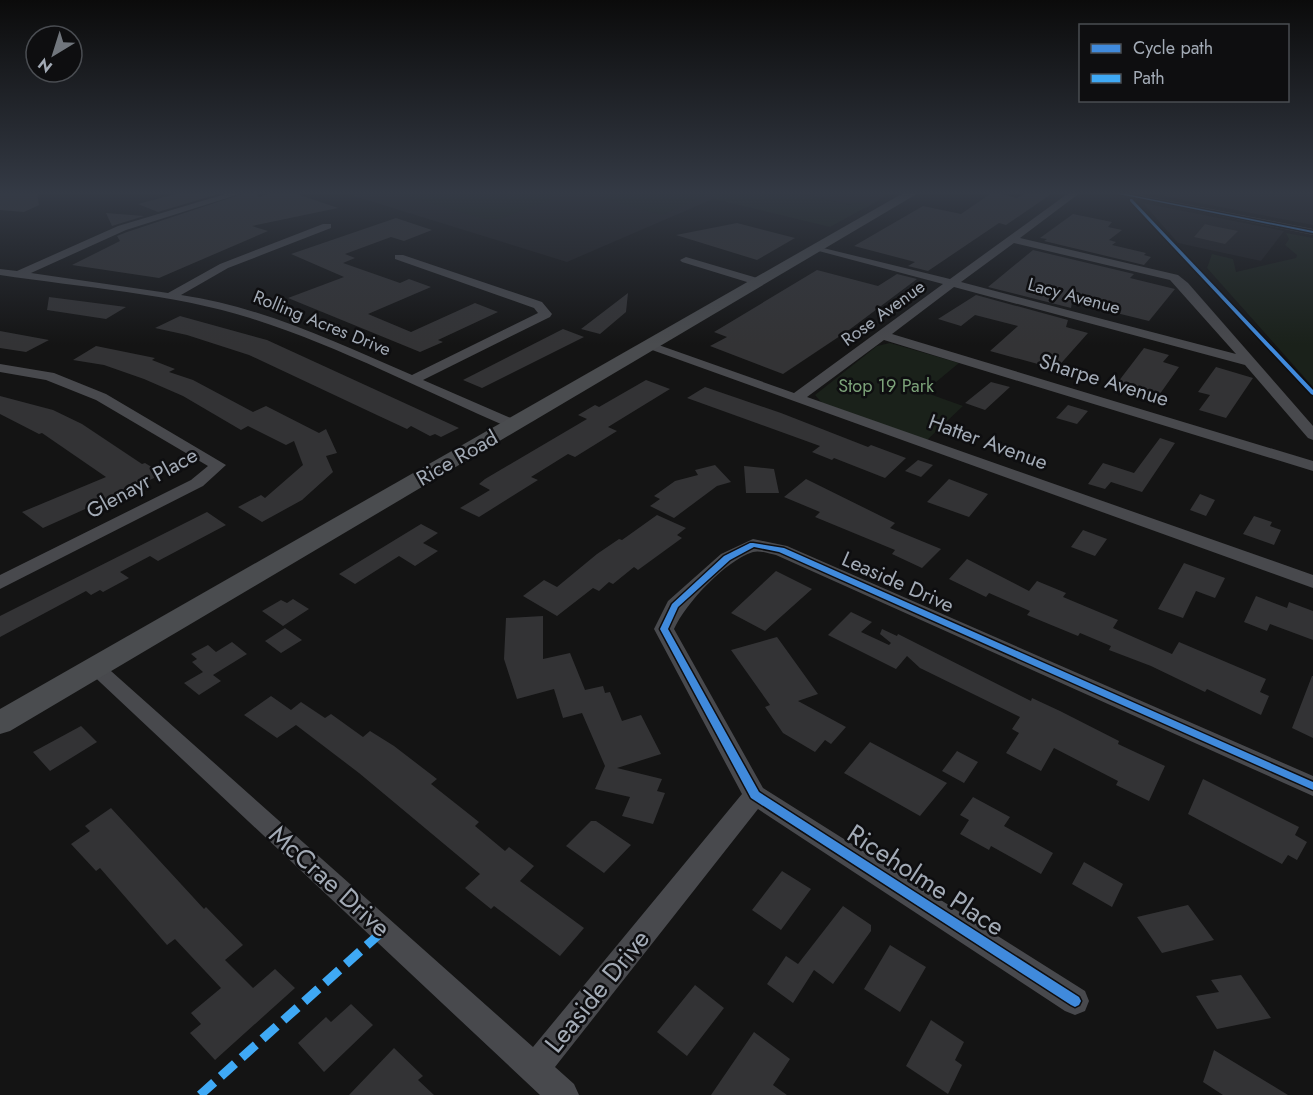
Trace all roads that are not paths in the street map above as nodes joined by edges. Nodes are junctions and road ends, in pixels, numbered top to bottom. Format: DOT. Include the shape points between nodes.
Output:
graph roads {
  1 [pos="89,243"];
  2 [pos="283,243"];
  3 [pos="827,243"];
  4 [pos="1006,243"];
  5 [pos="1029,243"];
  6 [pos="819,248"];
  7 [pos="399,257"];
  8 [pos="686,260"];
  9 [pos="0,272"];
  10 [pos="18,275"];
  11 [pos="760,282"];
  12 [pos="956,283"];
  13 [pos="170,297"];
  14 [pos="882,335"];
  15 [pos="648,346"];
  16 [pos="1250,362"];
  17 [pos="0,368"];
  18 [pos="412,380"];
  19 [pos="797,398"];
  20 [pos="515,425"];
  21 [pos="1313,435"];
  22 [pos="1313,466"];
  23 [pos="1313,582"];
  24 [pos="0,583"];
  25 [pos="95,668"];
  26 [pos="0,723"];
  27 [pos="1313,786"];
  28 [pos="755,795"];
  29 [pos="1075,1000"];
  30 [pos="536,1067"];
  31 [pos="563,1095"];
  1 -- 10 [label="street"];
  2 -- 13 [label="street" via="224,266"];
  3 -- 6 [label="main road, Rice Road"];
  4 -- 12 [label="street, Rose Avenue"];
  5 -- 16 [label="street" via="1174,277"];
  6 -- 11 [label="main road, Rice Road"];
  6 -- 12 [label="street, Lacy Avenue"];
  7 -- 18 [label="street" via="538,305 546,314"];
  8 -- 11 [label="street"];
  9 -- 10 [label="street, Rolling Acres Drive"];
  10 -- 13 [label="street, Rolling Acres Drive"];
  11 -- 15 [label="main road, Rice Road"];
  12 -- 14 [label="street, Rose Avenue"];
  12 -- 16 [label="street, Lacy Avenue"];
  13 -- 18 [label="street, Rolling Acres Drive" via="273,321"];
  14 -- 19 [label="street, Rose Avenue"];
  14 -- 22 [label="street, Sharpe Avenue"];
  15 -- 19 [label="street, Hatter Avenue"];
  15 -- 20 [label="main road, Rice Road"];
  16 -- 21 [label="street"];
  17 -- 24 [label="street, Glenayr Place" via="49,376 101,397 218,465 197,483"];
  18 -- 20 [label="street, Rolling Acres Drive"];
  19 -- 23 [label="street, Hatter Avenue"];
  20 -- 25 [label="main road, Rice Road"];
  25 -- 26 [label="main road, Rice Road"];
  25 -- 30 [label="street, McCrae Drive"];
  27 -- 28 [label="street, Leaside Drive" via="781,550 753,545 727,558 675,606 664,629"];
  28 -- 29 [label="street, Riceholme Place"];
  28 -- 30 [label="street, Leaside Drive"];
  30 -- 31 [label="street, McCrae Drive"];
}
